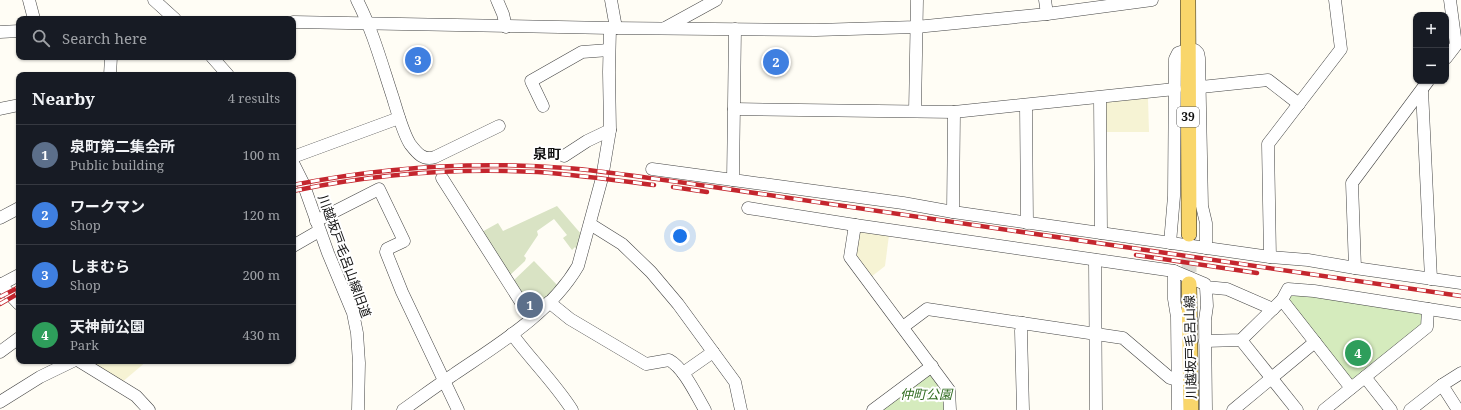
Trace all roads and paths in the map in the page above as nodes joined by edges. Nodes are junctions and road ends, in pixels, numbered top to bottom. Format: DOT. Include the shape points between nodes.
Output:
graph roads {
  1 [pos="29,0"];
  2 [pos="154,0"];
  3 [pos="357,0"];
  4 [pos="497,0"];
  5 [pos="611,0"];
  6 [pos="716,0"];
  7 [pos="917,0"];
  8 [pos="1045,0"];
  9 [pos="1152,0"];
  10 [pos="1188,0"];
  11 [pos="1335,0"];
  12 [pos="1450,0"];
  13 [pos="1047,14"];
  14 [pos="33,16"];
  15 [pos="172,16"];
  16 [pos="296,22"];
  17 [pos="369,24"];
  18 [pos="506,26"];
  19 [pos="916,26"];
  20 [pos="613,28"];
  21 [pos="664,29"];
  22 [pos="735,29"];
  23 [pos="16,31"];
  24 [pos="0,32"];
  25 [pos="1458,44"];
  26 [pos="609,50"];
  27 [pos="1187,50"];
  28 [pos="1449,54"];
  29 [pos="111,60"];
  30 [pos="215,60"];
  31 [pos="110,72"];
  32 [pos="225,72"];
  33 [pos="1425,86"];
  34 [pos="1201,87"];
  35 [pos="1175,89"];
  36 [pos="1100,98"];
  37 [pos="1299,104"];
  38 [pos="1026,105"];
  39 [pos="16,106"];
  40 [pos="543,106"];
  41 [pos="0,109"];
  42 [pos="734,109"];
  43 [pos="915,111"];
  44 [pos="954,112"];
  45 [pos="400,118"];
  46 [pos="499,126"];
  47 [pos="610,130"];
  48 [pos="296,156"];
  49 [pos="564,156"];
  50 [pos="652,169"];
  51 [pos="296,170"];
  52 [pos="442,178"];
  53 [pos="733,180"];
  54 [pos="748,208"];
  55 [pos="16,210"];
  56 [pos="953,212"];
  57 [pos="0,218"];
  58 [pos="1026,222"];
  59 [pos="590,224"];
  60 [pos="855,225"];
  61 [pos="318,226"];
  62 [pos="1101,233"];
  63 [pos="1189,234"];
  64 [pos="1170,243"];
  65 [pos="296,244"];
  66 [pos="1206,248"];
  67 [pos="1270,257"];
  68 [pos="1096,260"];
  69 [pos="1355,268"];
  70 [pos="1174,271"];
  71 [pos="16,277"];
  72 [pos="1431,278"];
  73 [pos="1461,283"];
  74 [pos="1189,284"];
  75 [pos="0,285"];
  76 [pos="1206,287"];
  77 [pos="1282,300"];
  78 [pos="16,301"];
  79 [pos="549,302"];
  80 [pos="1273,309"];
  81 [pos="1428,309"];
  82 [pos="1461,314"];
  83 [pos="531,318"];
  84 [pos="1023,323"];
  85 [pos="903,326"];
  86 [pos="512,334"];
  87 [pos="1095,334"];
  88 [pos="16,340"];
  89 [pos="1241,340"];
  90 [pos="1205,341"];
  91 [pos="1315,342"];
  92 [pos="0,352"];
  93 [pos="713,352"];
  94 [pos="66,364"];
  95 [pos="77,364"];
  96 [pos="932,366"];
  97 [pos="683,373"];
  98 [pos="1461,373"];
  99 [pos="1365,377"];
  100 [pos="1271,378"];
  101 [pos="1178,380"];
  102 [pos="444,381"];
  103 [pos="1442,384"];
  104 [pos="1351,388"];
  105 [pos="0,402"];
  106 [pos="149,410"];
  107 [pos="358,410"];
  108 [pos="403,410"];
  109 [pos="458,410"];
  110 [pos="572,410"];
  111 [pos="705,410"];
  112 [pos="741,410"];
  113 [pos="873,410"];
  114 [pos="950,410"];
  115 [pos="1023,410"];
  116 [pos="1096,410"];
  117 [pos="1178,410"];
  118 [pos="1191,410"];
  119 [pos="1206,410"];
  120 [pos="1233,410"];
  121 [pos="1297,410"];
  122 [pos="1324,410"];
  123 [pos="1391,410"];
  124 [pos="1410,410"];
  125 [pos="1458,410"];
  1 -- 14 [label="street"];
  2 -- 15 [label="street"];
  3 -- 17 [label="street"];
  4 -- 18 [label="street" via="504,14"];
  5 -- 20 [label="street"];
  6 -- 21 [label="street"];
  7 -- 19 [label="street"];
  8 -- 13 [label="street"];
  9 -- 13 [label="street"];
  10 -- 27 [label="main road, 39"];
  11 -- 37 [label="street" via="1341,49"];
  12 -- 25 [label="street"];
  13 -- 19 [label="street"];
  16 -- 17 [label="street"];
  17 -- 18 [label="street"];
  17 -- 45 [label="street"];
  18 -- 20 [label="street"];
  19 -- 22 [label="street" via="816,30"];
  19 -- 43 [label="street"];
  20 -- 21 [label="street"];
  20 -- 26 [label="street"];
  21 -- 22 [label="street"];
  22 -- 42 [label="street"];
  23 -- 24 [label="street"];
  25 -- 28 [label="street"];
  26 -- 40 [label="street" via="582,52 531,81"];
  26 -- 47 [label="street"];
  27 -- 34 [label="street" via="1195,50 1198,53"];
  27 -- 35 [label="street" via="1178,53 1175,59"];
  27 -- 63 [label="main road, 39"];
  29 -- 31 [label="street"];
  30 -- 32 [label="street"];
  33 -- 69 [label="street" via="1352,183"];
  33 -- 72 [label="street"];
  34 -- 37 [label="street" via="1268,80"];
  34 -- 66 [label="street" via="1202,206 1206,223"];
  35 -- 36 [label="street"];
  35 -- 64 [label="street" via="1174,196"];
  36 -- 38 [label="street"];
  36 -- 62 [label="street"];
  37 -- 67 [label="street" via="1268,144"];
  38 -- 44 [label="street"];
  38 -- 58 [label="street"];
  39 -- 41 [label="street"];
  42 -- 43 [label="street"];
  42 -- 53 [label="street"];
  43 -- 44 [label="street"];
  44 -- 56 [label="street"];
  45 -- 46 [label="street" via="410,143 422,157 429,159"];
  45 -- 48 [label="street"];
  47 -- 49 [label="street"];
  47 -- 59 [label="street" via="602,178"];
  50 -- 53 [label="street"];
  51 -- 61 [label="street, 川越坂戸毛呂山線旧道"];
  52 -- 83 [label="street"];
  53 -- 56 [label="street"];
  54 -- 60 [label="street"];
  55 -- 57 [label="street"];
  56 -- 58 [label="street"];
  58 -- 62 [label="street"];
  59 -- 79 [label="street" via="578,266"];
  59 -- 93 [label="street" via="622,244 651,272"];
  60 -- 68 [label="street"];
  60 -- 85 [label="street" via="850,257"];
  61 -- 65 [label="street"];
  61 -- 102 [label="street" via="379,189 404,241 387,249 386,252"];
  61 -- 107 [label="street, 川越坂戸毛呂山線旧道" via="353,313 359,363"];
  62 -- 64 [label="street"];
  64 -- 66 [label="street"];
  66 -- 67 [label="street"];
  67 -- 69 [label="street"];
  68 -- 70 [label="street"];
  68 -- 87 [label="street"];
  69 -- 72 [label="street"];
  70 -- 76 [label="street" via="1205,284"];
  70 -- 101 [label="street"];
  71 -- 75 [label="street"];
  72 -- 73 [label="street"];
  74 -- 118 [label="main road, 川越坂戸毛呂山線"];
  75 -- 78 [label="street"];
  76 -- 80 [label="street" via="1227,289"];
  76 -- 90 [label="street"];
  77 -- 80 [label="street"];
  77 -- 81 [label="street" via="1288,289"];
  77 -- 91 [label="street"];
  79 -- 83 [label="street"];
  79 -- 97 [label="street" via="570,319 646,364 669,360"];
  80 -- 89 [label="street"];
  81 -- 82 [label="street"];
  81 -- 99 [label="street" via="1427,327"];
  83 -- 86 [label="street"];
  84 -- 85 [label="street" via="927,308"];
  84 -- 87 [label="street"];
  84 -- 115 [label="street"];
  85 -- 96 [label="street"];
  86 -- 102 [label="street"];
  86 -- 110 [label="street"];
  87 -- 101 [label="street" via="1124,338 1170,378"];
  87 -- 116 [label="street"];
  88 -- 92 [label="street"];
  89 -- 90 [label="street"];
  89 -- 100 [label="street"];
  90 -- 119 [label="street"];
  91 -- 100 [label="street"];
  91 -- 104 [label="street"];
  93 -- 97 [label="street"];
  93 -- 112 [label="street" via="735,382"];
  94 -- 105 [label="street"];
  95 -- 106 [label="street" via="136,396"];
  96 -- 113 [label="street"];
  96 -- 114 [label="street" via="949,390"];
  97 -- 111 [label="street"];
  98 -- 103 [label="street"];
  99 -- 104 [label="street"];
  99 -- 123 [label="street"];
  100 -- 120 [label="street"];
  100 -- 121 [label="street"];
  101 -- 117 [label="street"];
  102 -- 108 [label="street"];
  102 -- 109 [label="street"];
  103 -- 124 [label="street"];
  103 -- 125 [label="street"];
  104 -- 122 [label="street"];
}
